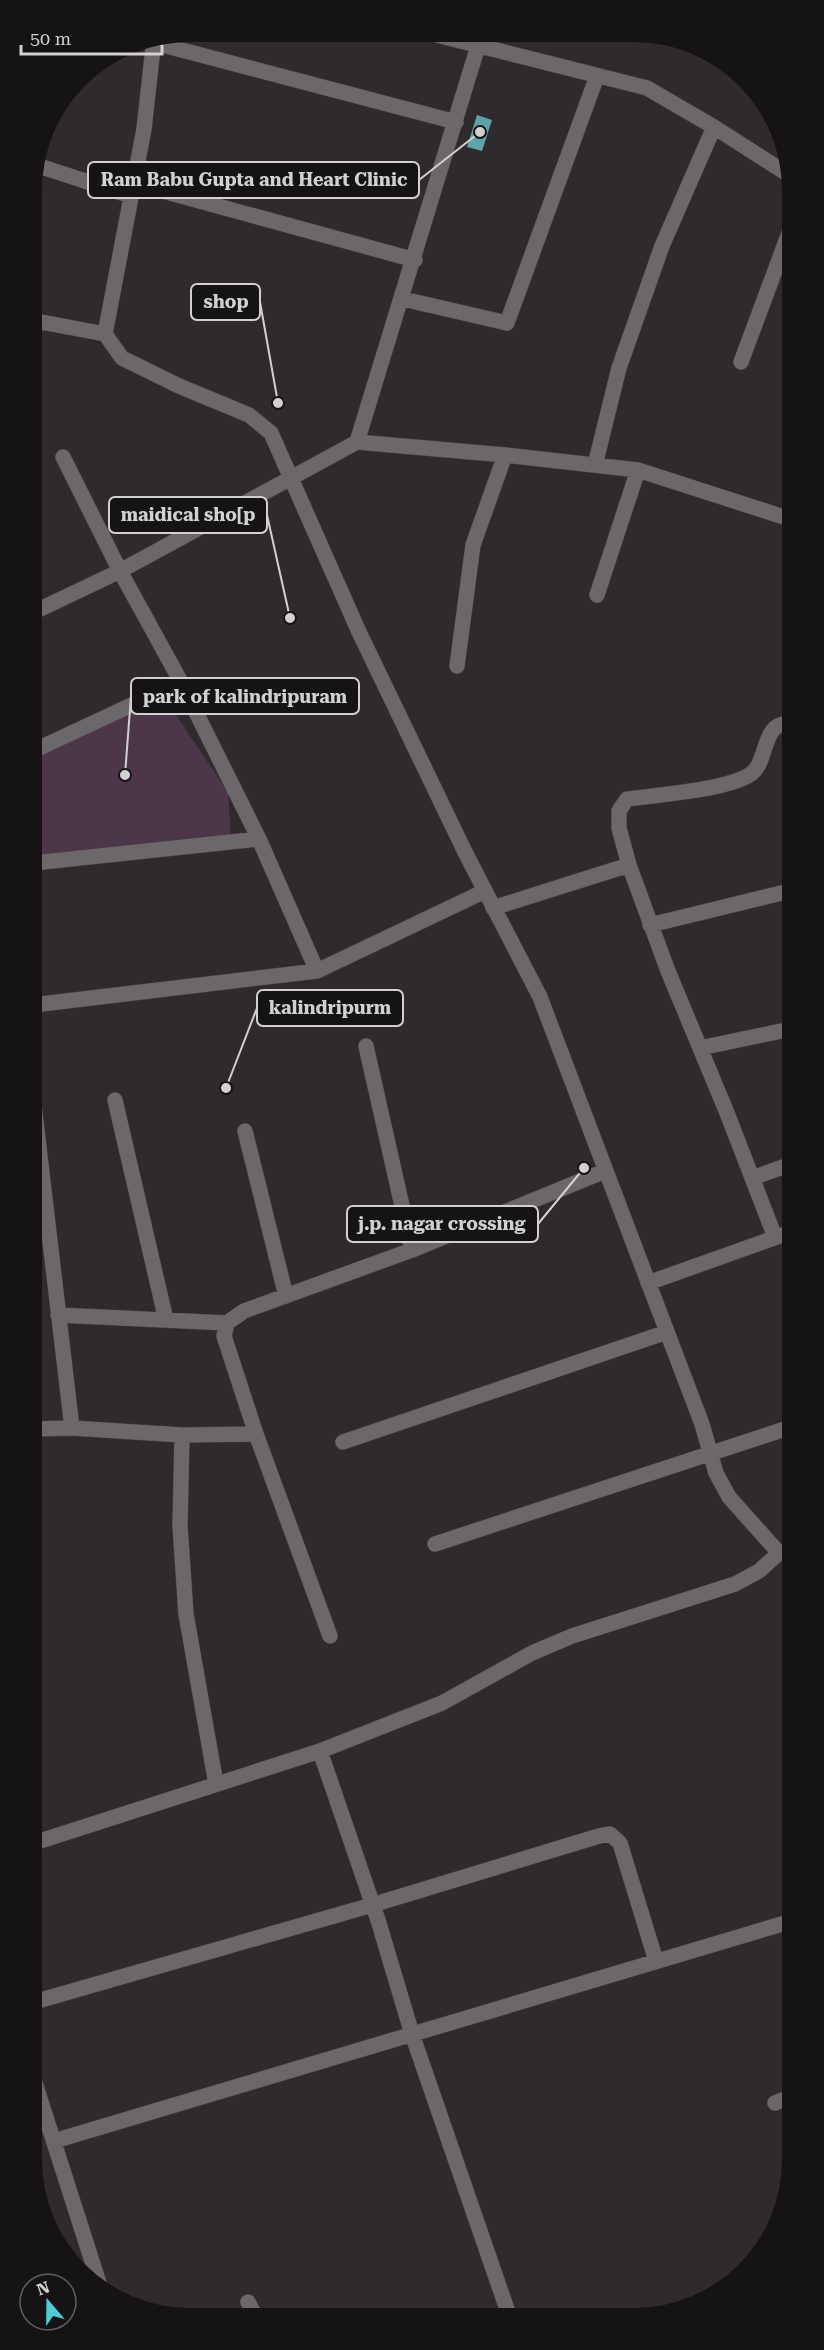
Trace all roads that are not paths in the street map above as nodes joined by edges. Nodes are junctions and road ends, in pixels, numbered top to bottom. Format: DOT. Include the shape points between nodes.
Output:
graph roads {
  1 [pos="480,42"];
  2 [pos="490,42"];
  3 [pos="166,44"];
  4 [pos="153,47"];
  5 [pos="597,76"];
  6 [pos="456,122"];
  7 [pos="714,127"];
  8 [pos="44,167"];
  9 [pos="781,171"];
  10 [pos="133,189"];
  11 [pos="782,255"];
  12 [pos="415,260"];
  13 [pos="403,299"];
  14 [pos="42,322"];
  15 [pos="105,334"];
  16 [pos="741,362"];
  17 [pos="357,442"];
  18 [pos="505,455"];
  19 [pos="63,457"];
  20 [pos="595,465"];
  21 [pos="638,470"];
  22 [pos="291,478"];
  23 [pos="782,516"];
  24 [pos="120,571"];
  25 [pos="597,595"];
  26 [pos="42,602"];
  27 [pos="457,666"];
  28 [pos="181,682"];
  29 [pos="782,725"];
  30 [pos="42,747"];
  31 [pos="259,839"];
  32 [pos="42,862"];
  33 [pos="628,865"];
  34 [pos="485,891"];
  35 [pos="782,893"];
  36 [pos="494,908"];
  37 [pos="650,925"];
  38 [pos="317,971"];
  39 [pos="42,1004"];
  40 [pos="782,1031"];
  41 [pos="366,1046"];
  42 [pos="700,1048"];
  43 [pos="115,1100"];
  44 [pos="245,1131"];
  45 [pos="782,1167"];
  46 [pos="606,1171"];
  47 [pos="42,1175"];
  48 [pos="752,1178"];
  49 [pos="782,1235"];
  50 [pos="775,1237"];
  51 [pos="412,1250"];
  52 [pos="648,1283"];
  53 [pos="286,1296"];
  54 [pos="58,1315"];
  55 [pos="166,1320"];
  56 [pos="227,1323"];
  57 [pos="667,1332"];
  58 [pos="72,1428"];
  59 [pos="42,1429"];
  60 [pos="782,1430"];
  61 [pos="256,1434"];
  62 [pos="182,1435"];
  63 [pos="343,1442"];
  64 [pos="710,1454"];
  65 [pos="435,1544"];
  66 [pos="782,1549"];
  67 [pos="782,1554"];
  68 [pos="330,1636"];
  69 [pos="320,1751"];
  70 [pos="216,1784"];
  71 [pos="42,1840"];
  72 [pos="372,1905"];
  73 [pos="782,1924"];
  74 [pos="656,1961"];
  75 [pos="42,2000"];
  76 [pos="412,2034"];
  77 [pos="782,2100"];
  78 [pos="775,2103"];
  79 [pos="42,2104"];
  80 [pos="54,2141"];
  81 [pos="96,2274"];
  82 [pos="507,2308"];
  1 -- 6 [label="street"];
  2 -- 5 [label="street"];
  3 -- 6 [label="street"];
  4 -- 10 [label="street"];
  5 -- 7 [label="street" via="647,88"];
  5 -- 13 [label="street" via="507,323"];
  6 -- 12 [label="street"];
  7 -- 9 [label="street"];
  7 -- 20 [label="street" via="662,246 634,324"];
  8 -- 10 [label="street"];
  10 -- 12 [label="street"];
  10 -- 15 [label="street"];
  11 -- 16 [label="street"];
  12 -- 13 [label="street"];
  13 -- 17 [label="street"];
  14 -- 15 [label="street"];
  15 -- 22 [label="street" via="122,358 249,415 271,434"];
  17 -- 18 [label="street"];
  17 -- 22 [label="street"];
  18 -- 20 [label="street"];
  18 -- 27 [label="street" via="473,545"];
  19 -- 24 [label="street"];
  20 -- 21 [label="street"];
  21 -- 23 [label="street"];
  21 -- 25 [label="street"];
  22 -- 24 [label="street"];
  22 -- 34 [label="street" via="359,632"];
  24 -- 26 [label="street"];
  24 -- 28 [label="street"];
  28 -- 30 [label="street"];
  28 -- 31 [label="street"];
  29 -- 33 [label="street" via="769,733 762,761 742,779 627,799 619,811 619,828"];
  31 -- 32 [label="street"];
  31 -- 38 [label="street"];
  33 -- 36 [label="street"];
  33 -- 37 [label="street"];
  34 -- 36 [label="street"];
  34 -- 38 [label="street"];
  35 -- 37 [label="street"];
  36 -- 46 [label="street" via="540,997"];
  37 -- 42 [label="street"];
  38 -- 39 [label="street"];
  40 -- 42 [label="street"];
  41 -- 51 [label="street"];
  42 -- 48 [label="street"];
  43 -- 55 [label="street"];
  44 -- 53 [label="street"];
  45 -- 48 [label="street"];
  46 -- 51 [label="street"];
  46 -- 52 [label="street"];
  47 -- 54 [label="street"];
  48 -- 50 [label="street"];
  49 -- 50 [label="street"];
  50 -- 52 [label="street"];
  51 -- 53 [label="street"];
  52 -- 57 [label="street"];
  53 -- 56 [label="street" via="243,1311"];
  54 -- 55 [label="street"];
  54 -- 58 [label="street"];
  55 -- 56 [label="street"];
  56 -- 61 [label="street" via="224,1336"];
  57 -- 63 [label="street"];
  57 -- 64 [label="street"];
  58 -- 59 [label="street"];
  58 -- 62 [label="street"];
  60 -- 64 [label="street"];
  61 -- 62 [label="street"];
  61 -- 68 [label="street"];
  62 -- 70 [label="street" via="180,1526 186,1614"];
  64 -- 65 [label="street"];
  64 -- 66 [label="street" via="729,1497"];
  67 -- 69 [label="street" via="735,1584 562,1640 442,1703"];
  69 -- 70 [label="street"];
  69 -- 72 [label="street"];
  70 -- 71 [label="street"];
  72 -- 74 [label="street" via="610,1834 620,1843"];
  72 -- 75 [label="street"];
  72 -- 76 [label="street"];
  73 -- 74 [label="street"];
  74 -- 76 [label="street"];
  76 -- 80 [label="street"];
  76 -- 82 [label="street"];
  77 -- 78 [label="street"];
  79 -- 80 [label="street"];
  80 -- 81 [label="street"];
}
